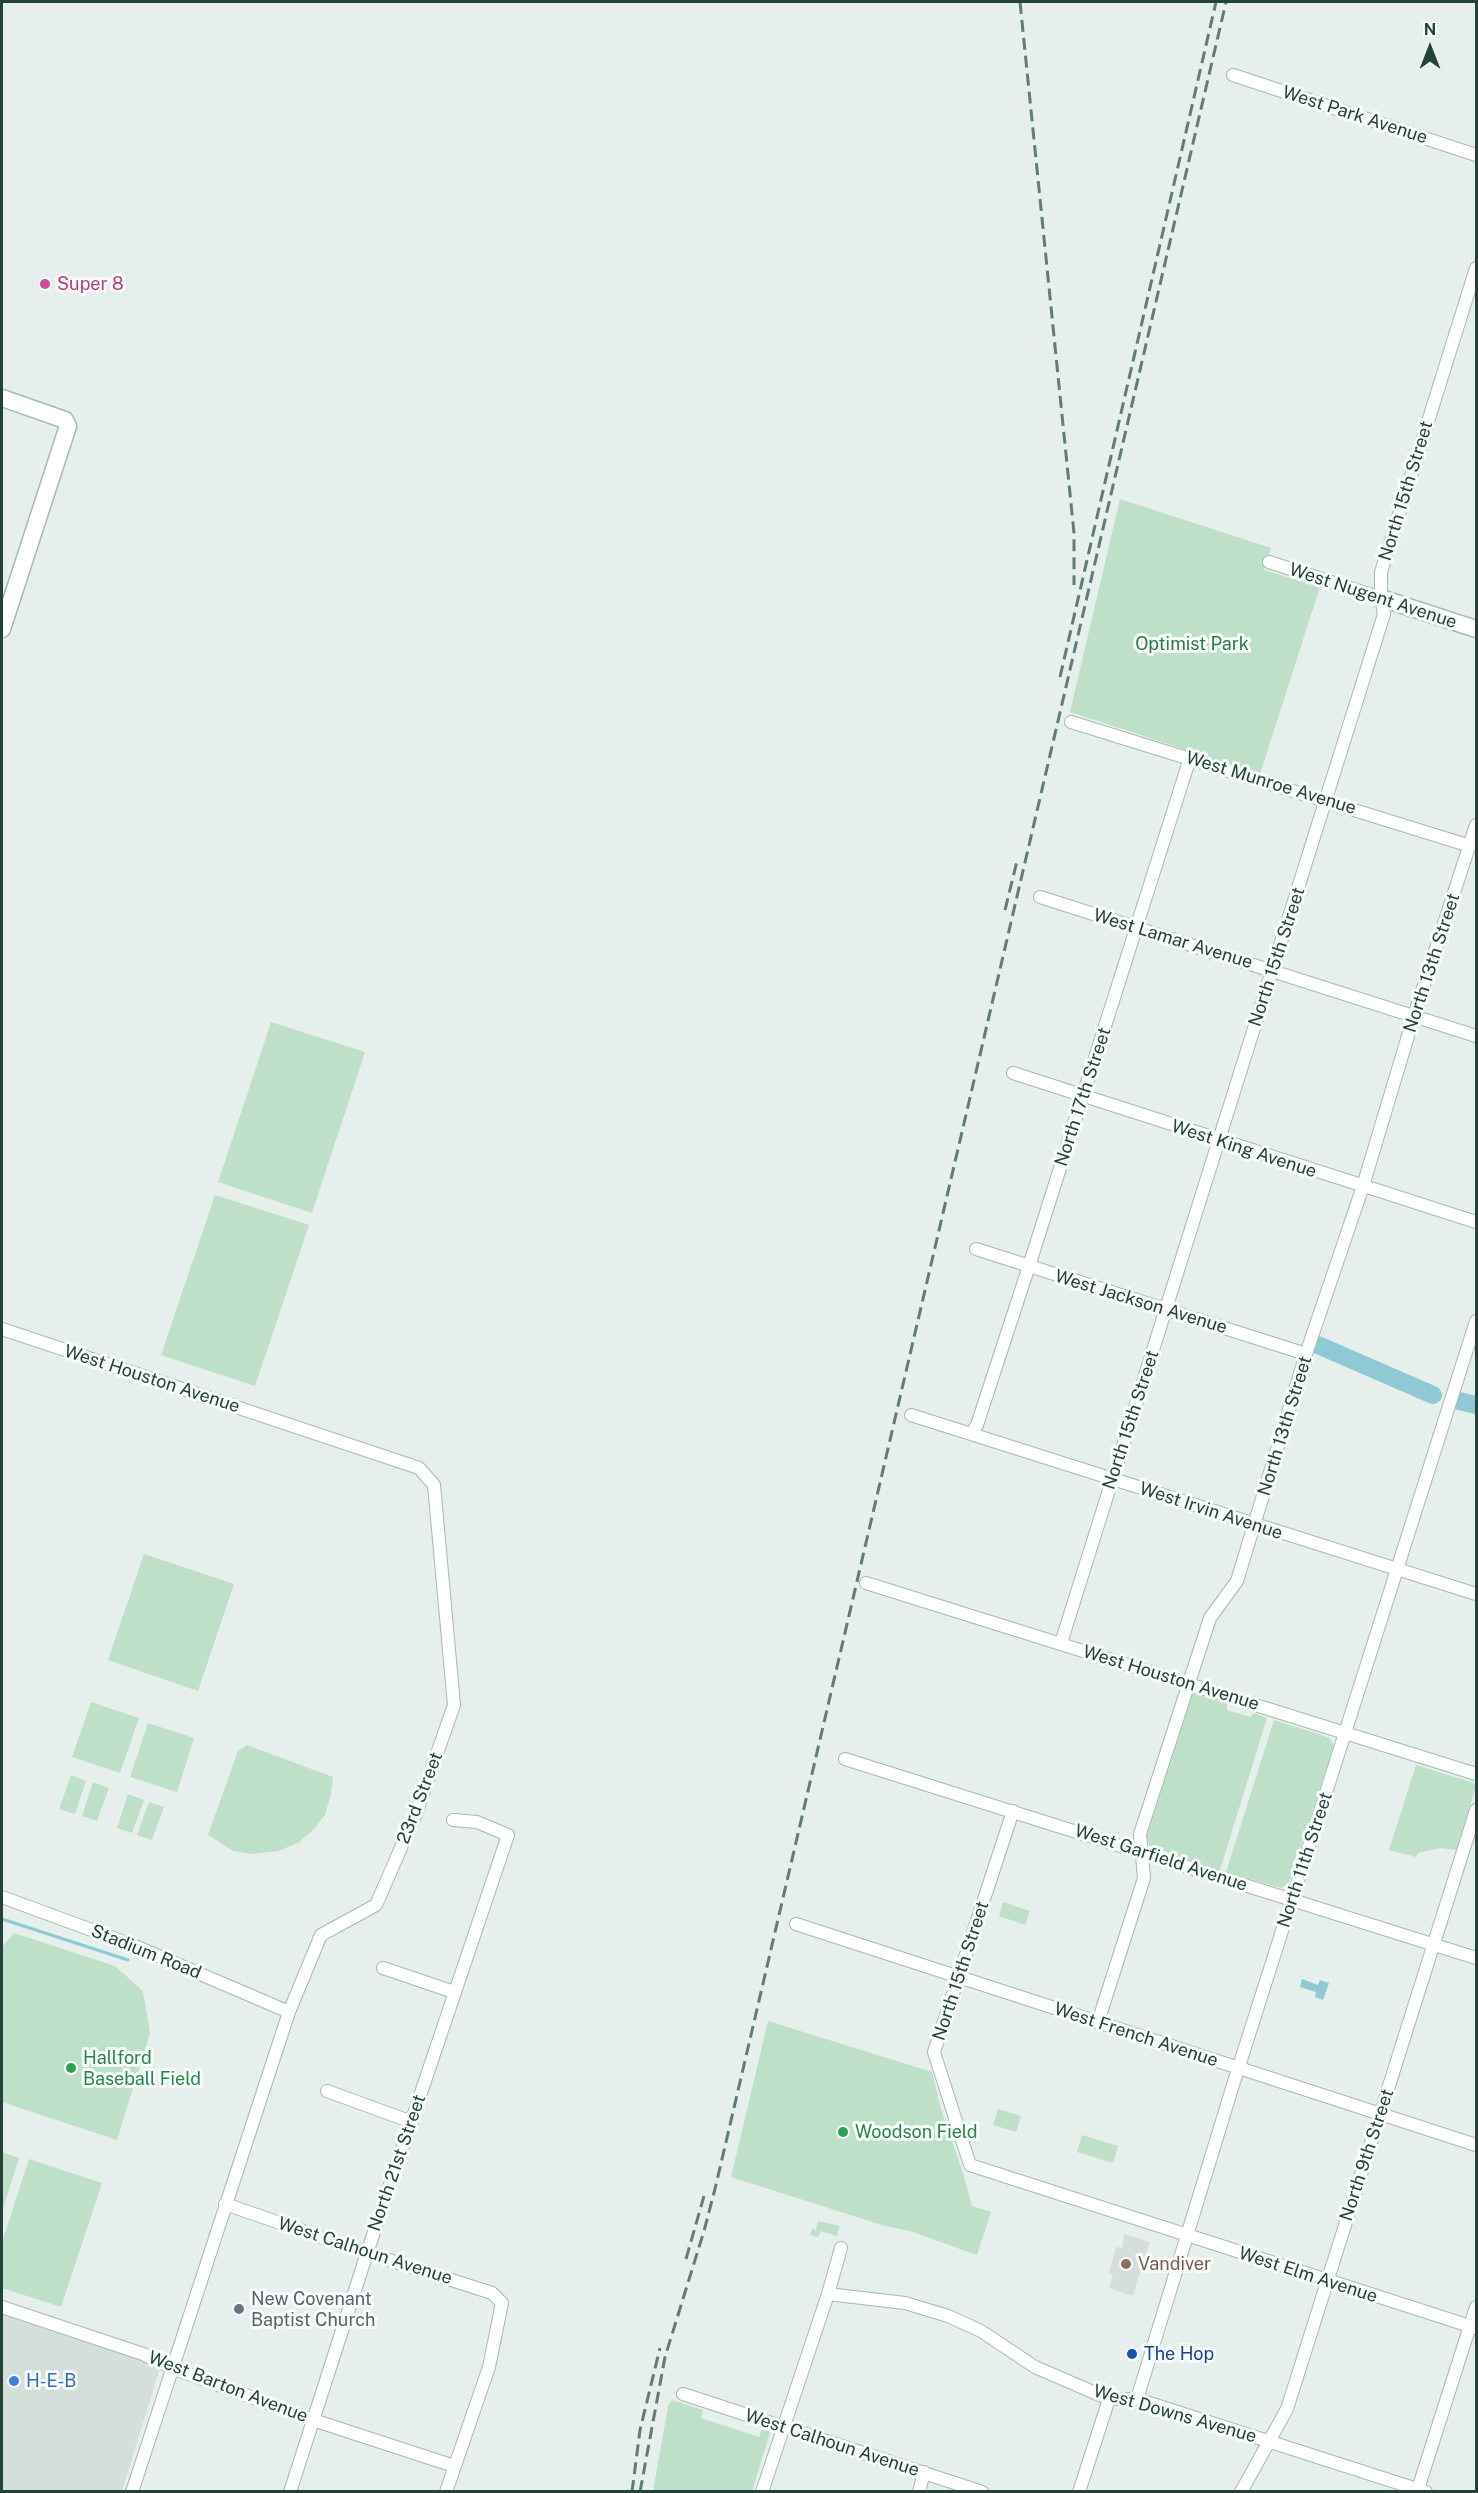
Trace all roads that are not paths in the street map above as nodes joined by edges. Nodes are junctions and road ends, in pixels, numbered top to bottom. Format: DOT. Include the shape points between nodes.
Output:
graph roads {
  1 [pos="1233,75"];
  2 [pos="1476,155"];
  3 [pos="1476,268"];
  4 [pos="2,398"];
  5 [pos="1269,562"];
  6 [pos="1381,598"];
  7 [pos="2,629"];
  8 [pos="1476,629"];
  9 [pos="1071,722"];
  10 [pos="1190,758"];
  11 [pos="1327,800"];
  12 [pos="1476,825"];
  13 [pos="1470,846"];
  14 [pos="1040,897"];
  15 [pos="1137,928"];
  16 [pos="1272,970"];
  17 [pos="1414,1016"];
  18 [pos="1476,1036"];
  19 [pos="1013,1073"];
  20 [pos="1082,1097"];
  21 [pos="1220,1141"];
  22 [pos="1363,1186"];
  23 [pos="1476,1222"];
  24 [pos="976,1249"];
  25 [pos="1029,1266"];
  26 [pos="1166,1309"];
  27 [pos="1476,1321"];
  28 [pos="2,1329"];
  29 [pos="1306,1354"];
  30 [pos="911,1415"];
  31 [pos="303,1430"];
  32 [pos="971,1434"];
  33 [pos="1113,1479"];
  34 [pos="1255,1525"];
  35 [pos="1396,1569"];
  36 [pos="866,1583"];
  37 [pos="1476,1594"];
  38 [pos="1061,1644"];
  39 [pos="1188,1684"];
  40 [pos="1346,1732"];
  41 [pos="844,1759"];
  42 [pos="1476,1774"];
  43 [pos="1476,1810"];
  44 [pos="1013,1811"];
  45 [pos="453,1820"];
  46 [pos="1143,1852"];
  47 [pos="2,1897"];
  48 [pos="1293,1900"];
  49 [pos="796,1924"];
  50 [pos="1435,1945"];
  51 [pos="1476,1958"];
  52 [pos="383,1968"];
  53 [pos="959,1978"];
  54 [pos="454,1992"];
  55 [pos="289,2012"];
  56 [pos="1098,2022"];
  57 [pos="1238,2068"];
  58 [pos="327,2091"];
  59 [pos="1380,2114"];
  60 [pos="411,2122"];
  61 [pos="1476,2145"];
  62 [pos="969,2165"];
  63 [pos="225,2204"];
  64 [pos="1186,2235"];
  65 [pos="841,2248"];
  66 [pos="367,2253"];
  67 [pos="1326,2281"];
  68 [pos="828,2294"];
  69 [pos="2,2307"];
  70 [pos="1476,2307"];
  71 [pos="1474,2327"];
  72 [pos="172,2368"];
  73 [pos="682,2394"];
  74 [pos="1109,2399"];
  75 [pos="1137,2399"];
  76 [pos="313,2420"];
  77 [pos="783,2427"];
  78 [pos="1268,2440"];
  79 [pos="454,2466"];
  80 [pos="924,2472"];
  81 [pos="1403,2488"];
  82 [pos="1422,2490"];
  83 [pos="132,2492"];
  84 [pos="290,2492"];
  85 [pos="446,2492"];
  86 [pos="762,2492"];
  87 [pos="919,2492"];
  88 [pos="982,2492"];
  89 [pos="1079,2492"];
  90 [pos="1240,2492"];
  1 -- 2 [label="street, West Park Avenue"];
  3 -- 6 [label="street, North 15th Street" via="1381,572"];
  4 -- 7 [label="street" via="65,420 68,426"];
  5 -- 6 [label="street, West Nugent Avenue"];
  6 -- 8 [label="street, West Nugent Avenue"];
  6 -- 11 [label="street, North 15th Street" via="1384,614"];
  9 -- 10 [label="street, West Munroe Avenue"];
  10 -- 11 [label="street, West Munroe Avenue"];
  10 -- 15 [label="street, North 17th Street"];
  11 -- 13 [label="street, West Munroe Avenue"];
  11 -- 16 [label="street, North 15th Street"];
  12 -- 13 [label="street, North 13th Street"];
  13 -- 17 [label="street, North 13th Street"];
  14 -- 15 [label="street, West Lamar Avenue"];
  15 -- 16 [label="street, West Lamar Avenue"];
  15 -- 20 [label="street, North 17th Street"];
  16 -- 17 [label="street, West Lamar Avenue"];
  16 -- 21 [label="street, North 15th Street"];
  17 -- 18 [label="street, West Lamar Avenue"];
  17 -- 22 [label="street, North 13th Street"];
  19 -- 20 [label="street, West King Avenue"];
  20 -- 21 [label="street, West King Avenue"];
  20 -- 25 [label="street, North 17th Street"];
  21 -- 22 [label="street, West King Avenue"];
  21 -- 26 [label="street, North 15th Street"];
  22 -- 23 [label="street, West King Avenue"];
  22 -- 29 [label="street, North 13th Street"];
  24 -- 25 [label="street, West Jackson Avenue"];
  25 -- 26 [label="street, West Jackson Avenue"];
  25 -- 32 [label="street, North 17th Street"];
  26 -- 29 [label="street, West Jackson Avenue"];
  26 -- 33 [label="street, North 15th Street"];
  27 -- 35 [label="street, North 11th Street"];
  28 -- 31 [label="street, West Houston Avenue"];
  29 -- 34 [label="street, North 13th Street"];
  30 -- 32 [label="street, West Irvin Avenue"];
  31 -- 55 [label="street, 23rd Street" via="419,1468 434,1485 454,1705 417,1810 376,1905 321,1935"];
  32 -- 33 [label="street, West Irvin Avenue"];
  33 -- 34 [label="street, West Irvin Avenue"];
  33 -- 38 [label="street, North 15th Street"];
  34 -- 35 [label="street, West Irvin Avenue"];
  34 -- 39 [label="street, North 13th Street" via="1237,1581 1210,1618"];
  35 -- 37 [label="street, West Irvin Avenue"];
  35 -- 40 [label="street, North 11th Street"];
  36 -- 38 [label="street, West Houston Avenue"];
  38 -- 39 [label="street, West Houston Avenue"];
  39 -- 40 [label="street, West Houston Avenue"];
  39 -- 46 [label="street, North 13th Street" via="1140,1834"];
  40 -- 42 [label="street, West Houston Avenue"];
  40 -- 48 [label="street, North 11th Street"];
  41 -- 44 [label="street, West Garfield Avenue"];
  43 -- 50 [label="street, North 9th Street"];
  44 -- 46 [label="street, West Garfield Avenue"];
  44 -- 53 [label="street, North 15th Street"];
  45 -- 54 [label="street, North 21st Street" via="477,1822 508,1835"];
  46 -- 48 [label="street, West Garfield Avenue"];
  46 -- 56 [label="street, North 13th Street" via="1144,1878"];
  47 -- 55 [label="street, Stadium Road" via="135,1946"];
  48 -- 50 [label="street, West Garfield Avenue"];
  48 -- 57 [label="street, North 11th Street"];
  49 -- 53 [label="street, West French Avenue"];
  50 -- 51 [label="street, West Garfield Avenue"];
  50 -- 59 [label="street, North 9th Street"];
  52 -- 54 [label="street"];
  53 -- 56 [label="street, West French Avenue"];
  53 -- 62 [label="street, North 15th Street" via="934,2052"];
  54 -- 60 [label="street, North 21st Street"];
  55 -- 63 [label="street, 23rd Street"];
  56 -- 57 [label="street, West French Avenue"];
  57 -- 59 [label="street, West French Avenue"];
  57 -- 64 [label="street, North 11th Street"];
  58 -- 60 [label="street"];
  59 -- 61 [label="street, West French Avenue"];
  59 -- 67 [label="street, North 9th Street"];
  60 -- 66 [label="street, North 21st Street"];
  62 -- 64 [label="street, West Elm Avenue"];
  63 -- 66 [label="street, West Calhoun Avenue"];
  63 -- 72 [label="street, 23rd Street"];
  64 -- 67 [label="street, West Elm Avenue"];
  64 -- 75 [label="street, North 11th Street"];
  65 -- 68 [label="street"];
  66 -- 76 [label="street, North 21st Street"];
  66 -- 79 [label="street, West Calhoun Avenue" via="492,2293 502,2303 489,2367"];
  67 -- 71 [label="street, West Elm Avenue"];
  67 -- 78 [label="street, North 9th Street" via="1287,2409"];
  68 -- 74 [label="street, West Downs Avenue" via="905,2303 948,2316 981,2331 1035,2367"];
  68 -- 77 [label="street"];
  69 -- 72 [label="street, West Barton Avenue"];
  70 -- 71 [label="street"];
  71 -- 82 [label="street"];
  72 -- 76 [label="street, West Barton Avenue"];
  72 -- 83 [label="street, 23rd Street"];
  73 -- 77 [label="street, West Calhoun Avenue"];
  74 -- 75 [label="street, West Downs Avenue"];
  74 -- 89 [label="street"];
  75 -- 78 [label="street, West Downs Avenue"];
  76 -- 79 [label="street, West Barton Avenue"];
  76 -- 84 [label="street, North 21st Street"];
  77 -- 80 [label="street, West Calhoun Avenue"];
  77 -- 86 [label="street"];
  78 -- 81 [label="street, West Downs Avenue"];
  78 -- 90 [label="street, North 9th Street"];
  79 -- 85 [label="street"];
  80 -- 87 [label="street"];
  80 -- 88 [label="street, West Calhoun Avenue"];
  81 -- 82 [label="street, West Downs Avenue"];
}
